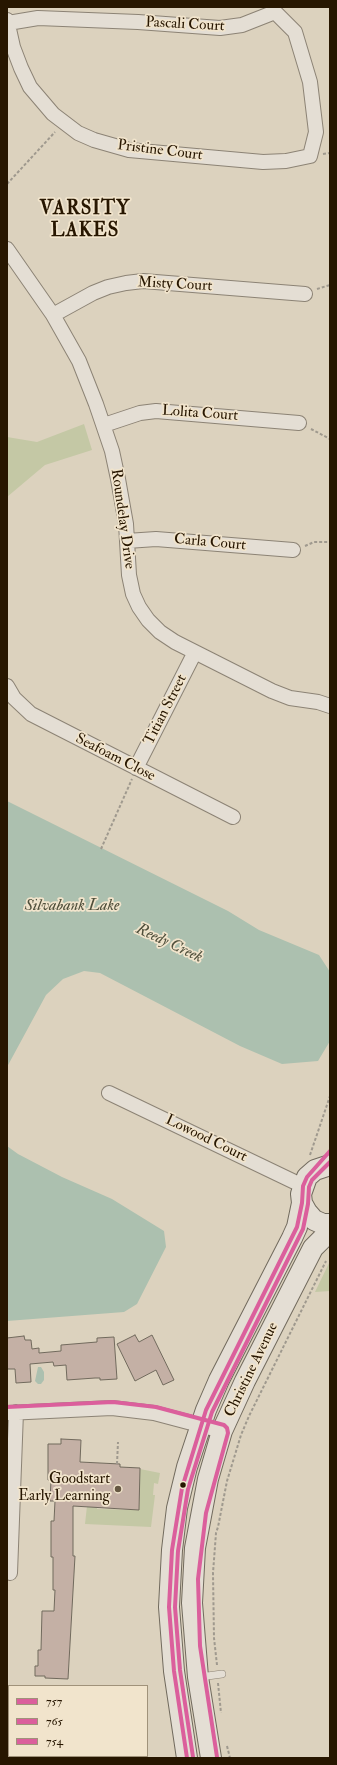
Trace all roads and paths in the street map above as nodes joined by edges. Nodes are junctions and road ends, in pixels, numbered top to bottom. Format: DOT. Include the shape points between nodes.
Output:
graph roads {
  1 [pos="7,21"];
  2 [pos="64,123"];
  3 [pos="310,156"];
  4 [pos="7,184"];
  5 [pos="7,249"];
  6 [pos="305,294"];
  7 [pos="53,315"];
  8 [pos="299,423"];
  9 [pos="104,425"];
  10 [pos="330,439"];
  11 [pos="127,541"];
  12 [pos="330,542"];
  13 [pos="293,550"];
  14 [pos="195,652"];
  15 [pos="7,686"];
  16 [pos="326,702"];
  17 [pos="136,768"];
  18 [pos="233,817"];
  19 [pos="101,849"];
  20 [pos="109,1093"];
  21 [pos="330,1096"];
  22 [pos="330,1151"];
  23 [pos="317,1165"];
  24 [pos="303,1194"];
  25 [pos="330,1224"];
  26 [pos="330,1231"];
  27 [pos="327,1259"];
  28 [pos="12,1413"];
  29 [pos="201,1425"];
  30 [pos="222,1431"];
  31 [pos="118,1442"];
  32 [pos="117,1464"];
  33 [pos="10,1573"];
  34 [pos="174,1671"];
  35 [pos="197,1673"];
  36 [pos="220,1674"];
  37 [pos="222,1720"];
  38 [pos="225,1740"];
  39 [pos="187,1758"];
  40 [pos="211,1758"];
  41 [pos="230,1758"];
  1 -- 2 [label="street, Pristine Court" via="16,54 30,87"];
  1 -- 3 [label="street, Pascali Court" via="38,18 220,28 242,25 275,12 295,32 310,82 316,132"];
  2 -- 3 [label="street, Pristine Court" via="94,140 129,150 262,162"];
  2 -- 4 [label="path"];
  5 -- 7 [label="street, Roundelay Drive"];
  6 -- 7 [label="street, Misty Court" via="143,281 126,283 93,293"];
  7 -- 9 [label="street, Roundelay Drive" via="79,361"];
  8 -- 9 [label="street, Lolita Court" via="156,411 140,413"];
  8 -- 10 [label="path"];
  9 -- 11 [label="street, Roundelay Drive" via="119,485"];
  11 -- 13 [label="street, Carla Court" via="156,539"];
  11 -- 14 [label="street, Roundelay Drive" via="129,575 139,607 160,632"];
  12 -- 13 [label="path" via="314,542"];
  14 -- 16 [label="street, Roundelay Drive" via="290,698"];
  14 -- 17 [label="street, Titian Street"];
  15 -- 17 [label="street, Seafoam Close" via="14,698 31,714"];
  17 -- 18 [label="street, Seafoam Close"];
  17 -- 19 [label="path"];
  20 -- 24 [label="street, Lowood Court"];
  21 -- 23 [label="path" via="310,1155"];
  22 -- 23 [label="main road"];
  23 -- 24 [label="main road" via="307,1177"];
  24 -- 25 [label="main road" via="306,1212 314,1220"];
  24 -- 29 [label="main road, Christine Avenue" via="297,1227 219,1380"];
  26 -- 30 [label="main road, Christine Avenue" via="313,1248"];
  27 -- 36 [label="path" via="249,1416 223,1494 216,1533 213,1573 214,1638"];
  28 -- 29 [label="street" via="108,1408 154,1413"];
  28 -- 33 [label="street"];
  29 -- 30 [label="street"];
  29 -- 34 [label="main road, Christine Avenue" via="180,1495 172,1550 169,1607"];
  30 -- 35 [label="main road, Christine Avenue" via="208,1479 195,1548 192,1603"];
  31 -- 32 [label="path"];
  34 -- 35 [label="main road"];
  34 -- 39 [label="main road, Christine Avenue"];
  35 -- 36 [label="lane"];
  35 -- 40 [label="main road, Christine Avenue"];
  36 -- 37 [label="path"];
  38 -- 41 [label="path"];
}
